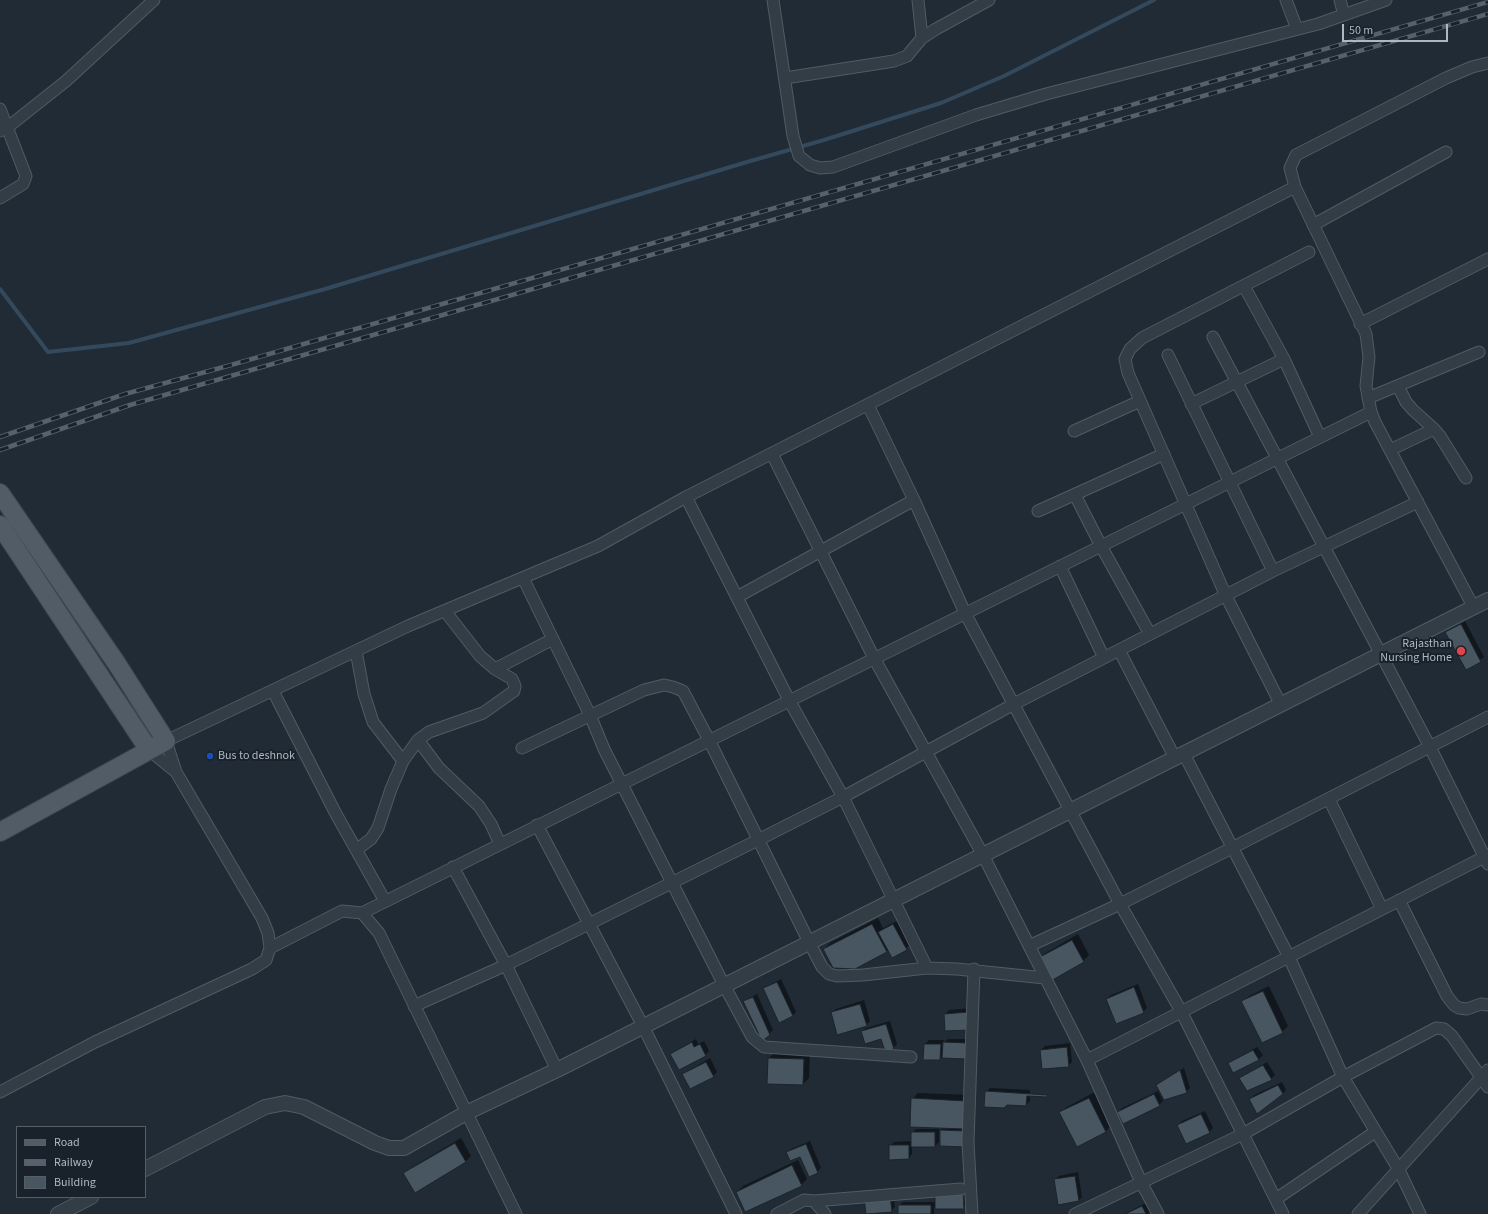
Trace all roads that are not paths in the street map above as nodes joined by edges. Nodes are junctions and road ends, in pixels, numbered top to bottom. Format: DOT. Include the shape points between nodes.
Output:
graph roads {
  1 [pos="154,0"];
  2 [pos="773,0"];
  3 [pos="918,0"];
  4 [pos="989,0"];
  5 [pos="1286,0"];
  6 [pos="1340,0"];
  7 [pos="1385,0"];
  8 [pos="1344,15"];
  9 [pos="1297,29"];
  10 [pos="922,38"];
  11 [pos="1488,63"];
  12 [pos="785,78"];
  13 [pos="0,109"];
  14 [pos="4,129"];
  15 [pos="1446,152"];
  16 [pos="1295,187"];
  17 [pos="0,198"];
  18 [pos="1313,225"];
  19 [pos="1309,252"];
  20 [pos="1488,259"];
  21 [pos="1244,286"];
  22 [pos="1360,324"];
  23 [pos="1213,337"];
  24 [pos="1479,352"];
  25 [pos="1168,355"];
  26 [pos="1284,359"];
  27 [pos="1236,382"];
  28 [pos="1398,386"];
  29 [pos="1368,398"];
  30 [pos="1140,401"];
  31 [pos="1191,404"];
  32 [pos="868,405"];
  33 [pos="1371,412"];
  34 [pos="1434,429"];
  35 [pos="1074,431"];
  36 [pos="1320,437"];
  37 [pos="1390,450"];
  38 [pos="772,454"];
  39 [pos="1164,454"];
  40 [pos="1277,458"];
  41 [pos="1466,478"];
  42 [pos="1229,482"];
  43 [pos="0,493"];
  44 [pos="1075,495"];
  45 [pos="686,497"];
  46 [pos="914,500"];
  47 [pos="1418,502"];
  48 [pos="1186,504"];
  49 [pos="1038,511"];
  50 [pos="0,525"];
  51 [pos="1101,546"];
  52 [pos="1325,546"];
  53 [pos="821,550"];
  54 [pos="1060,566"];
  55 [pos="1273,571"];
  56 [pos="523,578"];
  57 [pos="1226,596"];
  58 [pos="737,597"];
  59 [pos="1488,600"];
  60 [pos="1474,608"];
  61 [pos="445,611"];
  62 [pos="965,613"];
  63 [pos="1150,634"];
  64 [pos="553,639"];
  65 [pos="1119,650"];
  66 [pos="356,651"];
  67 [pos="1382,654"];
  68 [pos="874,658"];
  69 [pos="1104,658"];
  70 [pos="495,669"];
  71 [pos="273,691"];
  72 [pos="789,700"];
  73 [pos="1014,704"];
  74 [pos="1281,705"];
  75 [pos="590,715"];
  76 [pos="1488,717"];
  77 [pos="418,740"];
  78 [pos="709,740"];
  79 [pos="166,741"];
  80 [pos="1430,747"];
  81 [pos="522,748"];
  82 [pos="149,750"];
  83 [pos="924,751"];
  84 [pos="1180,756"];
  85 [pos="403,761"];
  86 [pos="176,772"];
  87 [pos="622,783"];
  88 [pos="842,797"];
  89 [pos="1329,799"];
  90 [pos="1070,810"];
  91 [pos="537,825"];
  92 [pos="0,832"];
  93 [pos="758,840"];
  94 [pos="500,844"];
  95 [pos="1232,848"];
  96 [pos="356,850"];
  97 [pos="983,855"];
  98 [pos="1487,859"];
  99 [pos="453,867"];
  100 [pos="672,883"];
  101 [pos="893,900"];
  102 [pos="1399,900"];
  103 [pos="385,901"];
  104 [pos="1120,904"];
  105 [pos="1382,909"];
  106 [pos="362,913"];
  107 [pos="588,924"];
  108 [pos="809,942"];
  109 [pos="1029,946"];
  110 [pos="270,948"];
  111 [pos="1289,956"];
  112 [pos="506,965"];
  113 [pos="927,968"];
  114 [pos="974,969"];
  115 [pos="1045,978"];
  116 [pos="724,985"];
  117 [pos="1488,1005"];
  118 [pos="414,1006"];
  119 [pos="1181,1011"];
  120 [pos="643,1026"];
  121 [pos="911,1057"];
  122 [pos="1087,1060"];
  123 [pos="557,1070"];
  124 [pos="1484,1073"];
  125 [pos="1343,1077"];
  126 [pos="1488,1087"];
  127 [pos="0,1092"];
  128 [pos="466,1112"];
  129 [pos="1375,1132"];
  130 [pos="1243,1134"];
  131 [pos="146,1168"];
  132 [pos="1399,1170"];
  133 [pos="1141,1182"];
  134 [pos="961,1189"];
  135 [pos="89,1198"];
  136 [pos="1276,1199"];
  137 [pos="814,1201"];
  138 [pos="58,1214"];
  139 [pos="516,1214"];
  140 [pos="736,1214"];
  141 [pos="777,1214"];
  142 [pos="826,1214"];
  143 [pos="972,1214"];
  144 [pos="1075,1214"];
  145 [pos="1158,1214"];
  146 [pos="1283,1214"];
  147 [pos="1358,1214"];
  148 [pos="1420,1214"];
  1 -- 14 [label="street" via="66,81"];
  2 -- 12 [label="street"];
  3 -- 10 [label="street"];
  4 -- 10 [label="street"];
  5 -- 9 [label="street"];
  6 -- 8 [label="street"];
  7 -- 8 [label="street"];
  8 -- 9 [label="street"];
  9 -- 12 [label="street" via="1046,94 976,115 833,167 820,168 810,165 799,156 793,136"];
  10 -- 12 [label="street" via="907,56 894,62"];
  11 -- 16 [label="street" via="1446,78 1296,155 1290,168"];
  13 -- 14 [label="street"];
  14 -- 17 [label="street" via="26,176 23,184"];
  15 -- 18 [label="street"];
  16 -- 18 [label="street"];
  16 -- 32 [label="street"];
  18 -- 22 [label="street"];
  19 -- 21 [label="street"];
  20 -- 22 [label="street"];
  21 -- 26 [label="street"];
  21 -- 30 [label="street" via="1142,338 1130,349 1125,359 1126,366"];
  22 -- 29 [label="street" via="1369,345 1366,386"];
  23 -- 27 [label="street"];
  24 -- 28 [label="street"];
  25 -- 31 [label="street"];
  26 -- 27 [label="street"];
  26 -- 36 [label="street"];
  27 -- 31 [label="street"];
  27 -- 40 [label="street"];
  28 -- 29 [label="street"];
  28 -- 34 [label="street" via="1412,410"];
  29 -- 33 [label="street"];
  30 -- 35 [label="street"];
  30 -- 39 [label="street"];
  31 -- 42 [label="street"];
  32 -- 38 [label="street"];
  32 -- 46 [label="street"];
  33 -- 36 [label="street"];
  33 -- 37 [label="street"];
  34 -- 37 [label="street"];
  34 -- 41 [label="street"];
  36 -- 40 [label="street"];
  37 -- 47 [label="street"];
  38 -- 45 [label="street"];
  38 -- 53 [label="street"];
  39 -- 44 [label="street"];
  39 -- 48 [label="street"];
  40 -- 42 [label="street"];
  40 -- 52 [label="street"];
  42 -- 48 [label="street"];
  42 -- 55 [label="street"];
  43 -- 79 [label="main road" via="117,664"];
  44 -- 49 [label="street"];
  44 -- 51 [label="street"];
  45 -- 56 [label="street" via="598,546"];
  45 -- 58 [label="street"];
  46 -- 53 [label="street"];
  46 -- 62 [label="street"];
  47 -- 52 [label="street"];
  47 -- 60 [label="street"];
  48 -- 51 [label="street"];
  48 -- 57 [label="street"];
  50 -- 82 [label="main road"];
  51 -- 54 [label="street"];
  51 -- 63 [label="street"];
  52 -- 55 [label="street"];
  52 -- 67 [label="street"];
  53 -- 58 [label="street"];
  53 -- 68 [label="street"];
  54 -- 62 [label="street"];
  54 -- 69 [label="street"];
  55 -- 57 [label="street"];
  56 -- 61 [label="street"];
  56 -- 64 [label="street"];
  57 -- 63 [label="street"];
  57 -- 74 [label="street"];
  58 -- 72 [label="street"];
  59 -- 60 [label="street"];
  60 -- 67 [label="street"];
  61 -- 66 [label="street"];
  61 -- 70 [label="street" via="480,656"];
  62 -- 68 [label="street"];
  62 -- 73 [label="street"];
  63 -- 65 [label="street"];
  64 -- 70 [label="street"];
  64 -- 75 [label="street"];
  65 -- 69 [label="street"];
  65 -- 84 [label="street"];
  66 -- 71 [label="street"];
  66 -- 85 [label="street" via="364,694 373,722"];
  67 -- 74 [label="street"];
  67 -- 80 [label="street"];
  68 -- 72 [label="street"];
  68 -- 83 [label="street"];
  69 -- 73 [label="street"];
  70 -- 77 [label="street" via="512,680 514,691 483,712 429,732"];
  71 -- 79 [label="street"];
  71 -- 96 [label="street"];
  72 -- 78 [label="street"];
  72 -- 88 [label="street"];
  73 -- 83 [label="street"];
  73 -- 90 [label="street"];
  74 -- 84 [label="street"];
  75 -- 78 [label="street" via="644,690 664,685 674,687 682,691"];
  75 -- 81 [label="street"];
  75 -- 87 [label="street"];
  76 -- 80 [label="street"];
  77 -- 85 [label="street"];
  77 -- 94 [label="street" via="439,768 479,806"];
  78 -- 87 [label="street"];
  78 -- 93 [label="street"];
  79 -- 82 [label="main road"];
  79 -- 86 [label="street"];
  80 -- 89 [label="street"];
  80 -- 98 [label="street"];
  82 -- 86 [label="street"];
  82 -- 92 [label="main road"];
  83 -- 88 [label="street"];
  83 -- 97 [label="street"];
  84 -- 90 [label="street"];
  84 -- 95 [label="street"];
  85 -- 96 [label="street" via="378,828 371,839"];
  86 -- 110 [label="street" via="262,918"];
  87 -- 91 [label="street"];
  87 -- 100 [label="street"];
  88 -- 93 [label="street"];
  88 -- 101 [label="street"];
  89 -- 95 [label="street"];
  89 -- 105 [label="street"];
  90 -- 97 [label="street"];
  90 -- 104 [label="street"];
  91 -- 94 [label="street"];
  91 -- 107 [label="street"];
  93 -- 100 [label="street"];
  93 -- 108 [label="street"];
  94 -- 99 [label="street"];
  95 -- 104 [label="street"];
  95 -- 111 [label="street"];
  96 -- 103 [label="street"];
  97 -- 101 [label="street"];
  97 -- 109 [label="street"];
  98 -- 102 [label="street"];
  99 -- 103 [label="street"];
  99 -- 112 [label="street"];
  100 -- 107 [label="street"];
  100 -- 116 [label="street"];
  101 -- 108 [label="street"];
  101 -- 113 [label="street"];
  102 -- 105 [label="street"];
  102 -- 117 [label="street" via="1447,996 1454,1005 1467,1008"];
  103 -- 106 [label="street"];
  104 -- 109 [label="street"];
  104 -- 119 [label="street"];
  105 -- 111 [label="street"];
  106 -- 110 [label="street" via="342,911"];
  106 -- 118 [label="street" via="379,933"];
  107 -- 112 [label="street"];
  107 -- 120 [label="street"];
  108 -- 113 [label="street" via="822,967 829,974 838,976"];
  108 -- 116 [label="street"];
  109 -- 115 [label="street"];
  110 -- 127 [label="street" via="266,960 252,969 95,1042"];
  111 -- 119 [label="street"];
  111 -- 125 [label="street"];
  112 -- 118 [label="street"];
  112 -- 123 [label="street"];
  113 -- 114 [label="street"];
  114 -- 115 [label="street"];
  114 -- 143 [label="street" via="968,1142"];
  115 -- 122 [label="street"];
  116 -- 120 [label="street"];
  116 -- 121 [label="street" via="752,1037 764,1047"];
  118 -- 128 [label="street"];
  119 -- 122 [label="street"];
  119 -- 130 [label="street"];
  120 -- 123 [label="street"];
  120 -- 140 [label="street"];
  122 -- 133 [label="street"];
  123 -- 128 [label="street"];
  124 -- 125 [label="street" via="1452,1036 1444,1029 1436,1028"];
  124 -- 126 [label="street"];
  124 -- 132 [label="street"];
  125 -- 129 [label="street"];
  125 -- 130 [label="street"];
  128 -- 131 [label="street" via="404,1148 390,1148 304,1107 285,1103 265,1107"];
  128 -- 139 [label="street"];
  129 -- 132 [label="street"];
  129 -- 136 [label="street"];
  130 -- 133 [label="street"];
  130 -- 136 [label="street"];
  132 -- 147 [label="street"];
  132 -- 148 [label="street"];
  133 -- 144 [label="street"];
  133 -- 145 [label="street"];
  134 -- 137 [label="street"];
  135 -- 138 [label="street"];
  136 -- 146 [label="street"];
  137 -- 141 [label="street" via="804,1200"];
  137 -- 142 [label="street"];
}
